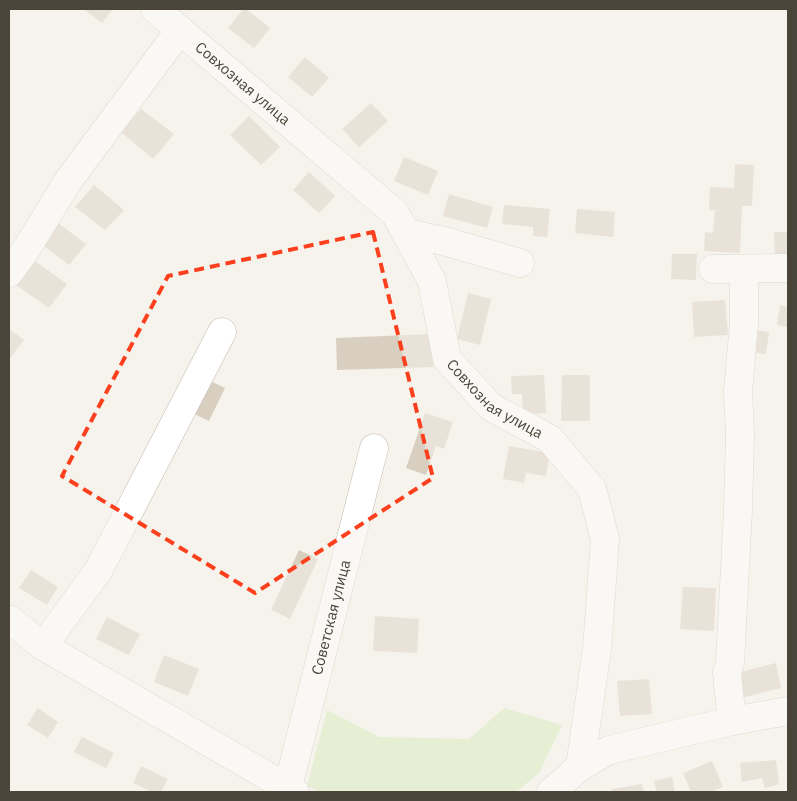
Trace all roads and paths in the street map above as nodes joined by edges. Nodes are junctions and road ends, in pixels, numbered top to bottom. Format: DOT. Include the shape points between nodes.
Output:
graph roads {
  1 [pos="155,9"];
  2 [pos="180,30"];
  3 [pos="406,233"];
  4 [pos="465,247"];
  5 [pos="520,263"];
  6 [pos="788,268"];
  7 [pos="713,269"];
  8 [pos="744,269"];
  9 [pos="9,273"];
  10 [pos="432,281"];
  11 [pos="222,332"];
  12 [pos="374,448"];
  13 [pos="9,619"];
  14 [pos="43,646"];
  15 [pos="788,711"];
  16 [pos="732,721"];
  17 [pos="580,767"];
  18 [pos="291,790"];
  19 [pos="551,792"];
  1 -- 2 [label="street, Совхозная улица"];
  2 -- 3 [label="street, Совхозная улица" via="395,213"];
  2 -- 9 [label="street" via="68,181"];
  3 -- 4 [label="street"];
  3 -- 10 [label="street, Совхозная улица"];
  4 -- 5 [label="street"];
  4 -- 10 [label="street"];
  6 -- 8 [label="street"];
  7 -- 8 [label="street"];
  8 -- 16 [label="street" via="744,323 738,391 738,510 727,673"];
  10 -- 17 [label="street, Совхозная улица" via="447,359 491,407 550,439 592,488 605,539 597,649"];
  11 -- 14 [label="street" via="98,571"];
  12 -- 18 [label="street, Советская улица"];
  13 -- 14 [label="street, Советская улица"];
  14 -- 18 [label="street, Советская улица"];
  15 -- 16 [label="street"];
  16 -- 17 [label="street" via="609,750"];
  17 -- 19 [label="street"];
}
